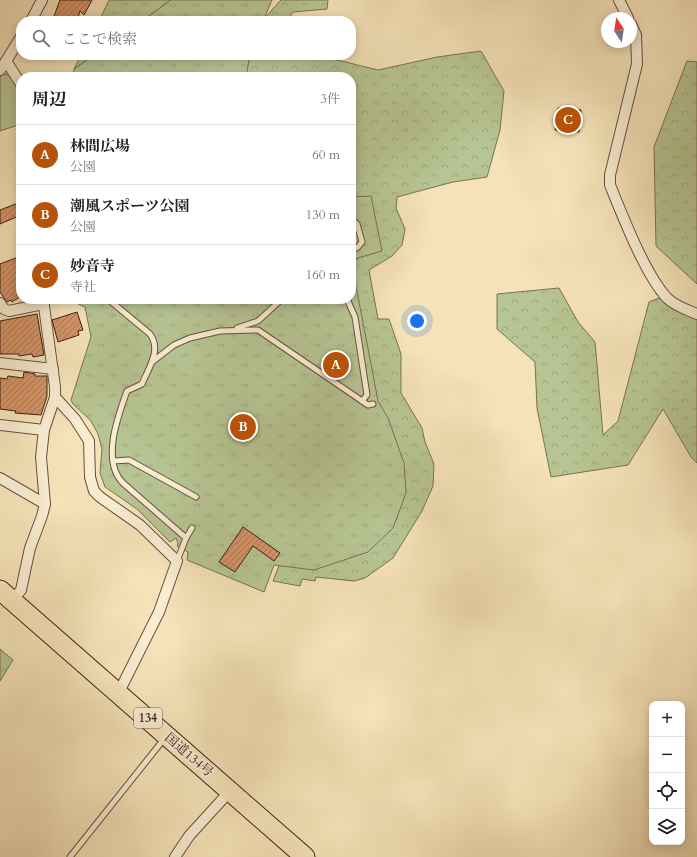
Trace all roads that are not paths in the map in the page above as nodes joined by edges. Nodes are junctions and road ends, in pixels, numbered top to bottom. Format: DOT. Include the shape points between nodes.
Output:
graph roads {
  1 [pos="42,0"];
  2 [pos="619,0"];
  3 [pos="625,12"];
  4 [pos="34,16"];
  5 [pos="16,45"];
  6 [pos="636,48"];
  7 [pos="6,61"];
  8 [pos="0,70"];
  9 [pos="16,76"];
  10 [pos="356,223"];
  11 [pos="356,248"];
  12 [pos="0,302"];
  13 [pos="35,304"];
  14 [pos="43,304"];
  15 [pos="114,304"];
  16 [pos="277,304"];
  17 [pos="349,304"];
  18 [pos="697,314"];
  19 [pos="230,330"];
  20 [pos="151,362"];
  21 [pos="0,363"];
  22 [pos="52,368"];
  23 [pos="55,397"];
  24 [pos="362,400"];
  25 [pos="373,404"];
  26 [pos="0,424"];
  27 [pos="44,430"];
  28 [pos="114,461"];
  29 [pos="0,478"];
  30 [pos="196,497"];
  31 [pos="45,504"];
  32 [pos="192,528"];
  33 [pos="186,538"];
  34 [pos="177,561"];
  35 [pos="6,596"];
  36 [pos="117,691"];
  37 [pos="167,735"];
  38 [pos="230,791"];
  39 [pos="70,857"];
  40 [pos="175,857"];
  41 [pos="305,857"];
  1 -- 4 [label="street"];
  2 -- 3 [label="street"];
  5 -- 7 [label="street"];
  6 -- 18 [label="street" via="637,64 610,174 610,185 646,265 659,286 680,308"];
  7 -- 8 [label="street"];
  7 -- 9 [label="street"];
  10 -- 11 [label="lane" via="362,242"];
  12 -- 13 [label="street" via="4,309 9,311"];
  14 -- 22 [label="street"];
  15 -- 20 [label="lane" via="152,336 156,349"];
  16 -- 19 [label="lane" via="258,321"];
  17 -- 24 [label="lane" via="355,317 367,395"];
  19 -- 20 [label="lane" via="190,338 174,345"];
  19 -- 24 [label="lane" via="258,330"];
  20 -- 28 [label="lane" via="142,384 127,391 113,434"];
  21 -- 22 [label="street"];
  22 -- 23 [label="street"];
  23 -- 27 [label="street"];
  23 -- 34 [label="street" via="76,419 89,441 90,477 94,491 100,498 140,525"];
  24 -- 25 [label="lane" via="368,405"];
  26 -- 27 [label="street"];
  27 -- 31 [label="street" via="41,465"];
  28 -- 30 [label="lane" via="129,460"];
  28 -- 33 [label="lane" via="118,478"];
  29 -- 31 [label="street"];
  31 -- 35 [label="street" via="30,548 21,590"];
  32 -- 33 [label="lane"];
  33 -- 34 [label="lane"];
  34 -- 36 [label="street" via="159,612 121,688"];
  35 -- 36 [label="highway, 国道134号 / 134"];
  36 -- 37 [label="highway, 国道134号 / 134"];
  37 -- 38 [label="highway, 国道134号 / 134"];
  37 -- 39 [label="lane"];
  38 -- 40 [label="street" via="189,836"];
  38 -- 41 [label="highway, 国道134号 / 134"];
}
